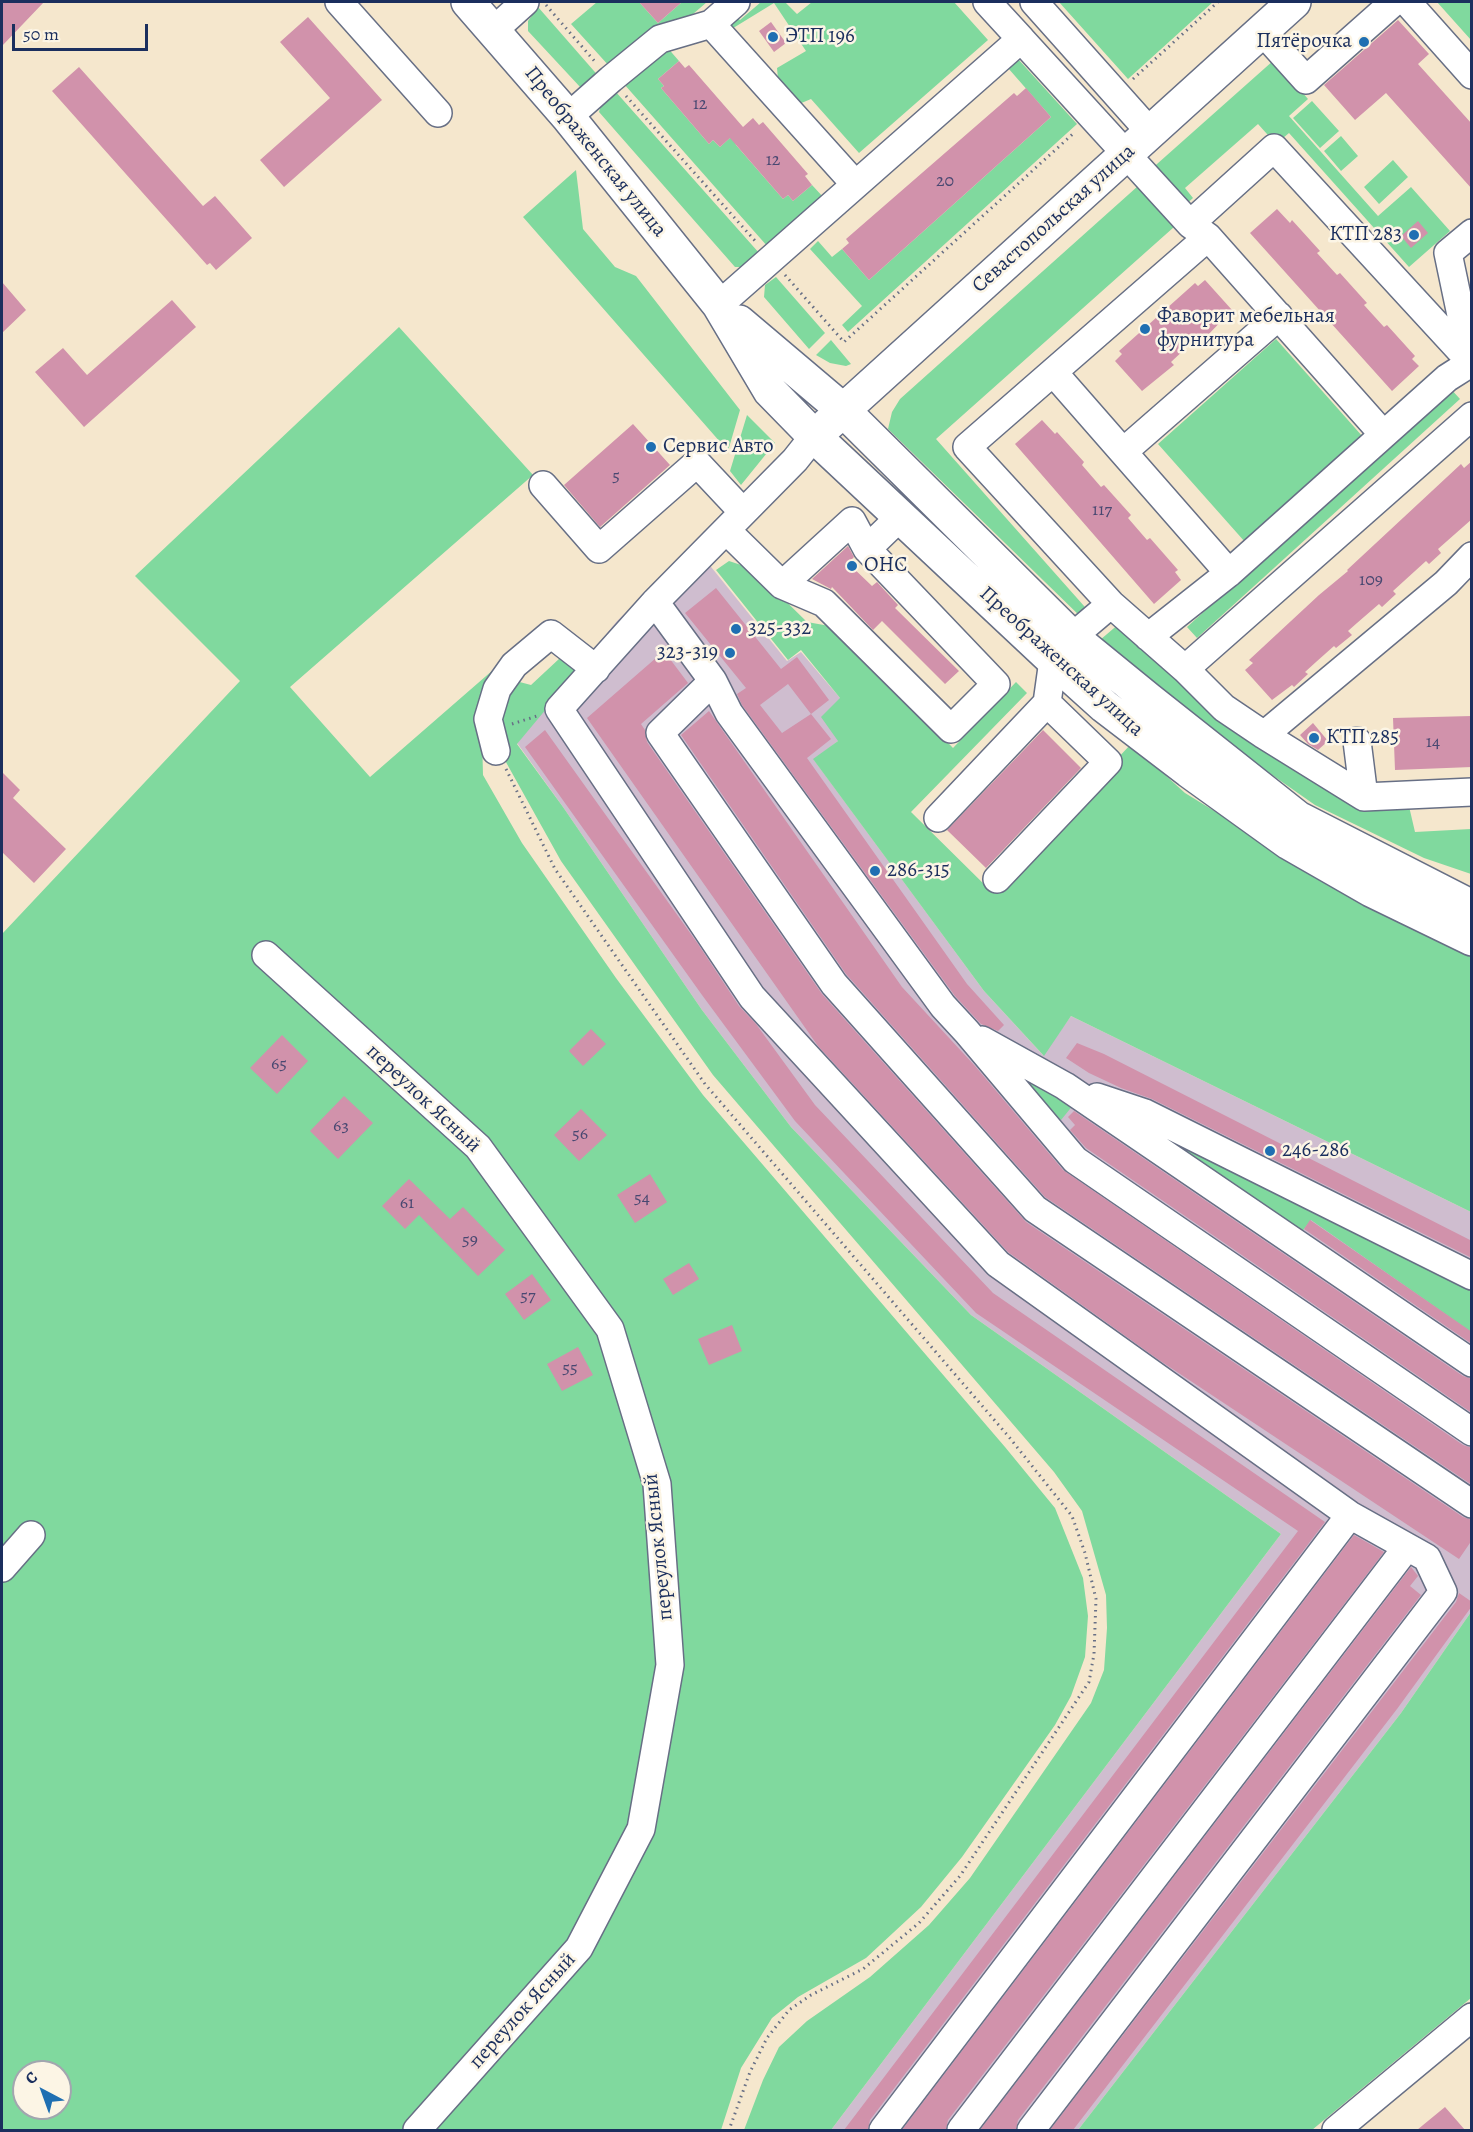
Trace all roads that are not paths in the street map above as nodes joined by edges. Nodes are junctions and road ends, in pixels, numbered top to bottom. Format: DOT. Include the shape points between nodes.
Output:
graph roads {
  1 [pos="339,2"];
  2 [pos="468,2"];
  3 [pos="525,2"];
  4 [pos="736,2"];
  5 [pos="987,2"];
  6 [pos="1034,2"];
  7 [pos="1294,2"];
  8 [pos="1394,2"];
  9 [pos="1407,2"];
  10 [pos="711,24"];
  11 [pos="494,30"];
  12 [pos="1262,31"];
  13 [pos="1021,39"];
  14 [pos="1472,75"];
  15 [pos="438,113"];
  16 [pos="568,117"];
  17 [pos="1150,132"];
  18 [pos="1126,154"];
  19 [pos="855,184"];
  20 [pos="1199,231"];
  21 [pos="1472,233"];
  22 [pos="719,305"];
  23 [pos="1279,316"];
  24 [pos="1471,362"];
  25 [pos="1472,370"];
  26 [pos="1053,372"];
  27 [pos="843,410"];
  28 [pos="1472,416"];
  29 [pos="1383,434"];
  30 [pos="814,436"];
  31 [pos="1123,452"];
  32 [pos="543,485"];
  33 [pos="901,516"];
  34 [pos="735,521"];
  35 [pos="867,549"];
  36 [pos="1472,556"];
  37 [pos="1229,573"];
  38 [pos="782,585"];
  39 [pos="656,602"];
  40 [pos="1111,604"];
  41 [pos="1148,637"];
  42 [pos="1062,648"];
  43 [pos="596,669"];
  44 [pos="1185,669"];
  45 [pos="713,681"];
  46 [pos="1047,703"];
  47 [pos="1264,735"];
  48 [pos="1358,741"];
  49 [pos="496,751"];
  50 [pos="1472,792"];
  51 [pos="1364,797"];
  52 [pos="938,818"];
  53 [pos="996,879"];
  54 [pos="1472,907"];
  55 [pos="1472,939"];
  56 [pos="266,955"];
  57 [pos="967,1032"];
  58 [pos="1065,1086"];
  59 [pos="1472,1276"];
  60 [pos="1472,1363"];
  61 [pos="1472,1432"];
  62 [pos="1472,1504"];
  63 [pos="1350,1515"];
  64 [pos="31,1535"];
  65 [pos="1407,1547"];
  66 [pos="2,1568"];
  67 [pos="1472,2016"];
  68 [pos="417,2130"];
  69 [pos="883,2130"];
  70 [pos="961,2130"];
  71 [pos="1031,2130"];
  72 [pos="1336,2130"];
  1 -- 15 [label="street"];
  2 -- 11 [label="main road, Преображенская улица"];
  3 -- 11 [label="street"];
  4 -- 10 [label="street"];
  5 -- 13 [label="street"];
  6 -- 17 [label="street"];
  7 -- 12 [label="main road, Севастопольская улица"];
  8 -- 12 [label="street" via="1306,80"];
  9 -- 14 [label="street"];
  10 -- 16 [label="street" via="660,39"];
  10 -- 19 [label="street"];
  11 -- 16 [label="main road, Преображенская улица"];
  12 -- 17 [label="main road, Севастопольская улица"];
  13 -- 18 [label="street"];
  13 -- 19 [label="street"];
  16 -- 22 [label="main road, Преображенская улица"];
  17 -- 18 [label="main road, Севастопольская улица"];
  18 -- 20 [label="street"];
  18 -- 27 [label="main road, Севастопольская улица"];
  19 -- 22 [label="street"];
  20 -- 23 [label="street"];
  20 -- 24 [label="street" via="1274,148"];
  20 -- 26 [label="street"];
  21 -- 24 [label="street" via="1448,254"];
  22 -- 27 [label="main road, Преображенская улица"];
  22 -- 30 [label="main road, Преображенская улица" via="770,391"];
  23 -- 29 [label="street"];
  23 -- 31 [label="street"];
  24 -- 25 [label="street"];
  24 -- 29 [label="street"];
  26 -- 31 [label="street"];
  26 -- 40 [label="street" via="967,447"];
  27 -- 30 [label="main road, Севастопольская улица"];
  27 -- 42 [label="main road, Преображенская улица"];
  28 -- 44 [label="street"];
  29 -- 37 [label="street"];
  30 -- 33 [label="main road, Преображенская улица"];
  30 -- 34 [label="street"];
  31 -- 37 [label="street"];
  32 -- 34 [label="street" via="599,549 697,463"];
  33 -- 35 [label="street"];
  33 -- 42 [label="main road, Преображенская улица"];
  34 -- 38 [label="street"];
  34 -- 39 [label="street"];
  35 -- 38 [label="street" via="852,521"];
  35 -- 38 [label="street" via="996,684 951,729 824,603"];
  36 -- 47 [label="street" via="1446,583"];
  37 -- 41 [label="street"];
  39 -- 43 [label="street"];
  39 -- 45 [label="street"];
  40 -- 41 [label="street"];
  40 -- 42 [label="street"];
  41 -- 44 [label="street"];
  42 -- 46 [label="street"];
  42 -- 54 [label="main road, Преображенская улица" via="1298,819"];
  42 -- 55 [label="main road, Преображенская улица" via="1104,706 1289,843 1371,890"];
  43 -- 49 [label="street" via="551,634 514,665 497,689 488,718"];
  43 -- 63 [label="street" via="559,709 752,997 998,1264"];
  44 -- 47 [label="street" via="1224,708"];
  45 -- 57 [label="street" via="735,723 943,1006"];
  45 -- 62 [label="street" via="660,733 834,984 1035,1209"];
  46 -- 52 [label="street"];
  46 -- 53 [label="street" via="1108,762"];
  47 -- 51 [label="street"];
  48 -- 51 [label="street"];
  50 -- 51 [label="street"];
  56 -- 68 [label="street, переулок Ясный" via="478,1148 610,1329 657,1484 670,1665 642,1828 579,1948"];
  57 -- 58 [label="street"];
  57 -- 61 [label="street" via="1075,1160"];
  58 -- 59 [label="street" via="1145,1113"];
  58 -- 60 [label="street"];
  63 -- 65 [label="street"];
  63 -- 69 [label="street"];
  64 -- 66 [label="street"];
  65 -- 70 [label="street"];
  65 -- 71 [label="street" via="1427,1558 1443,1592"];
  67 -- 72 [label="street"];
}
